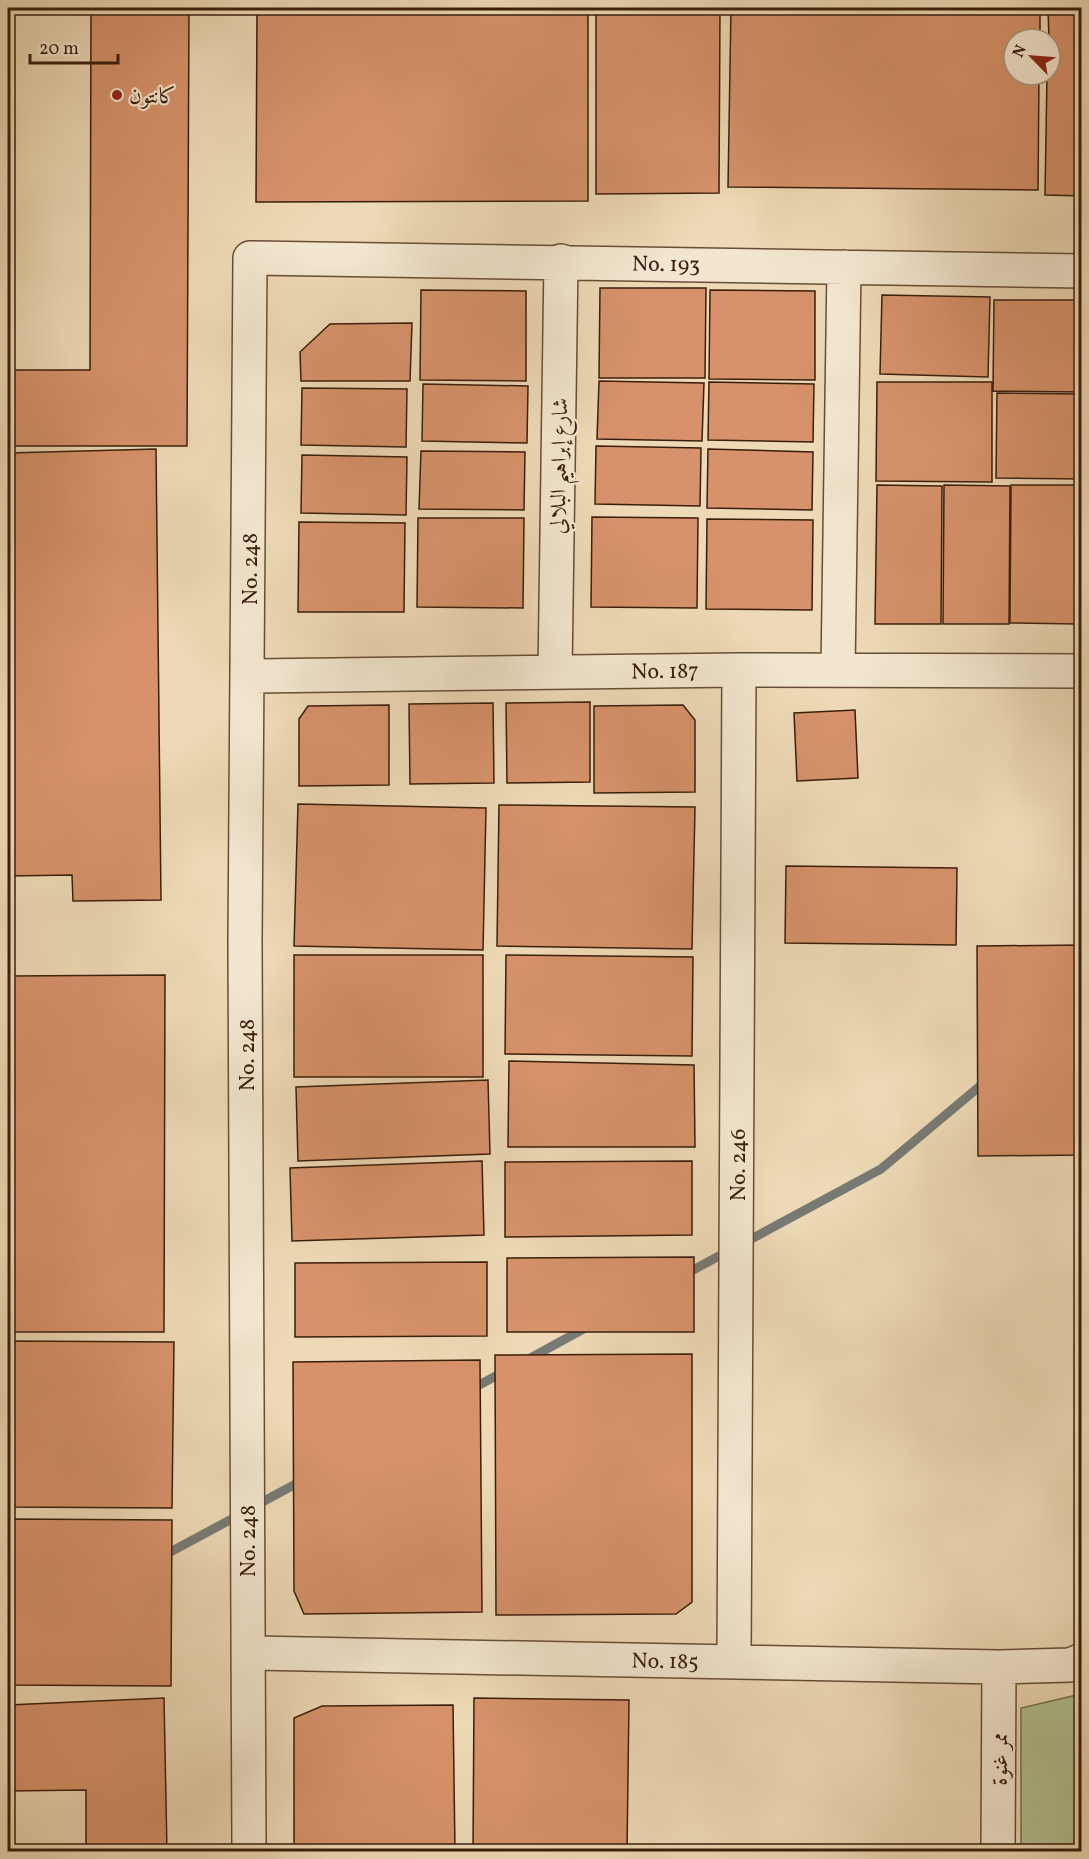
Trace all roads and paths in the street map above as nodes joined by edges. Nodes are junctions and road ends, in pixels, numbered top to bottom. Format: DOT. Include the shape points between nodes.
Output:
graph roads {
  1 [pos="250,258"];
  2 [pos="561,261"];
  3 [pos="844,267"];
  4 [pos="1082,271"];
  5 [pos="739,670"];
  6 [pos="838,670"];
  7 [pos="1082,671"];
  8 [pos="555,672"];
  9 [pos="249,676"];
  10 [pos="248,1653"];
  11 [pos="1082,1659"];
  12 [pos="734,1661"];
  13 [pos="999,1667"];
  14 [pos="249,1851"];
  15 [pos="998,1851"];
  1 -- 2 [label="street, No. 193"];
  1 -- 9 [label="street, No. 248"];
  2 -- 3 [label="street, No. 193"];
  2 -- 8 [label="street, شارع إبراهيم البلالي"];
  3 -- 4 [label="street, No. 193"];
  3 -- 6 [label="street"];
  5 -- 6 [label="street, No. 187"];
  5 -- 8 [label="street, No. 187"];
  5 -- 12 [label="street, No. 246"];
  6 -- 7 [label="street, No. 187"];
  8 -- 9 [label="street, No. 187"];
  9 -- 10 [label="street, No. 248" via="245,942"];
  10 -- 12 [label="street, No. 185"];
  10 -- 14 [label="street, No. 248"];
  11 -- 13 [label="street, No. 185" via="1070,1665"];
  12 -- 13 [label="street, No. 185"];
  13 -- 15 [label="street, ممر غنوة"];
}
